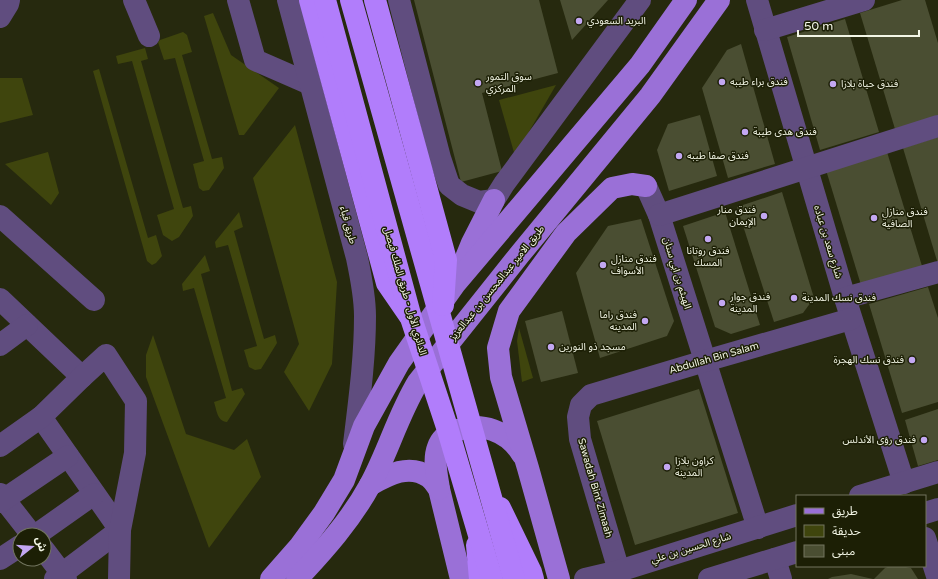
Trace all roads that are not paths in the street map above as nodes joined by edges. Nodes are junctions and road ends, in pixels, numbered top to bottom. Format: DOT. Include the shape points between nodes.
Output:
graph roads {
  1 [pos="9,0"];
  2 [pos="134,0"];
  3 [pos="238,0"];
  4 [pos="288,0"];
  5 [pos="310,0"];
  6 [pos="325,0"];
  7 [pos="351,0"];
  8 [pos="375,0"];
  9 [pos="399,0"];
  10 [pos="640,0"];
  11 [pos="686,0"];
  12 [pos="719,0"];
  13 [pos="756,0"];
  14 [pos="864,0"];
  15 [pos="0,17"];
  16 [pos="765,30"];
  17 [pos="149,36"];
  18 [pos="310,84"];
  19 [pos="938,126"];
  20 [pos="806,167"];
  21 [pos="646,186"];
  22 [pos="494,200"];
  23 [pos="659,214"];
  24 [pos="0,216"];
  25 [pos="562,239"];
  26 [pos="516,259"];
  27 [pos="938,272"];
  28 [pos="456,284"];
  29 [pos="0,300"];
  30 [pos="94,300"];
  31 [pos="848,309"];
  32 [pos="509,311"];
  33 [pos="411,318"];
  34 [pos="442,322"];
  35 [pos="27,325"];
  36 [pos="0,345"];
  37 [pos="705,361"];
  38 [pos="82,377"];
  39 [pos="581,405"];
  40 [pos="41,417"];
  41 [pos="0,446"];
  42 [pos="353,455"];
  43 [pos="68,456"];
  44 [pos="528,468"];
  45 [pos="938,472"];
  46 [pos="904,483"];
  47 [pos="488,484"];
  48 [pos="370,485"];
  49 [pos="439,489"];
  50 [pos="94,494"];
  51 [pos="863,495"];
  52 [pos="1,498"];
  53 [pos="938,509"];
  54 [pos="926,513"];
  55 [pos="796,516"];
  56 [pos="474,518"];
  57 [pos="25,527"];
  58 [pos="47,527"];
  59 [pos="758,528"];
  60 [pos="120,530"];
  61 [pos="926,541"];
  62 [pos="12,552"];
  63 [pos="796,552"];
  64 [pos="775,558"];
  65 [pos="0,560"];
  66 [pos="52,563"];
  67 [pos="619,571"];
  68 [pos="61,577"];
  69 [pos="119,579"];
  70 [pos="271,579"];
  71 [pos="297,579"];
  72 [pos="461,579"];
  73 [pos="480,579"];
  74 [pos="492,579"];
  75 [pos="514,579"];
  76 [pos="533,579"];
  77 [pos="559,579"];
  78 [pos="585,579"];
  79 [pos="709,579"];
  80 [pos="782,579"];
  81 [pos="938,579"];
  1 -- 15 [label="street"];
  2 -- 17 [label="street"];
  3 -- 18 [label="street" via="255,60"];
  4 -- 18 [label="street, طريق قباء"];
  5 -- 33 [label="highway" via="387,283"];
  6 -- 33 [label="highway, الدائري الأول - طريق الملك فيصل, bridge"];
  7 -- 34 [label="highway, bridge"];
  8 -- 34 [label="highway, bridge" via="446,260"];
  9 -- 22 [label="street" via="449,184 462,196 479,202"];
  10 -- 22 [label="street"];
  11 -- 28 [label="main road" via="640,65"];
  12 -- 26 [label="main road, طريق الامير عبدالمحسن بن عبدالعزيز" via="650,96"];
  13 -- 16 [label="street, شارع سعد بن عباده"];
  14 -- 16 [label="street"];
  16 -- 20 [label="street, شارع سعد بن عباده"];
  18 -- 42 [label="street, طريق قباء" via="363,286 364,350"];
  19 -- 20 [label="street"];
  20 -- 23 [label="street"];
  20 -- 31 [label="street, شارع سعد بن عباده"];
  21 -- 23 [label="street, الهيثم بن ابي سنان"];
  21 -- 25 [label="main road" via="632,184 612,188"];
  22 -- 28 [label="main road" via="472,243"];
  23 -- 37 [label="street, الهيثم بن ابي سنان"];
  24 -- 30 [label="street"];
  25 -- 26 [label="main road"];
  25 -- 32 [label="main road"];
  26 -- 32 [label="main road"];
  26 -- 48 [label="main road, طريق الامير عبدالمحسن بن عبدالعزيز" via="418,382"];
  27 -- 31 [label="street, Abdullah Bin Salam"];
  28 -- 42 [label="main road" via="399,363 364,426"];
  29 -- 35 [label="street"];
  31 -- 37 [label="street, Abdullah Bin Salam"];
  31 -- 46 [label="street, شارع سعد بن عباده"];
  32 -- 44 [label="main road" via="498,348 501,377"];
  33 -- 56 [label="highway, الدائري الأول - طريق الملك فيصل, bridge"];
  34 -- 47 [label="highway, bridge"];
  35 -- 36 [label="street"];
  35 -- 38 [label="street"];
  37 -- 39 [label="street, Abdullah Bin Salam" via="591,396"];
  37 -- 59 [label="street, الهيثم بن ابي سنان"];
  38 -- 40 [label="street"];
  38 -- 60 [label="street" via="106,355 136,401 135,453"];
  39 -- 67 [label="street, Sawadah Bint Zimaah" via="578,417 580,439"];
  40 -- 41 [label="street"];
  40 -- 43 [label="street"];
  42 -- 70 [label="main road" via="344,480 324,513"];
  43 -- 50 [label="street"];
  43 -- 52 [label="street"];
  44 -- 49 [label="main road" via="522,453 511,440 497,431 481,427 464,428 448,433 438,447 435,459"];
  44 -- 77 [label="main road"];
  45 -- 46 [label="street"];
  46 -- 51 [label="street"];
  47 -- 75 [label="highway, bridge"];
  47 -- 76 [label="highway, bridge"];
  48 -- 49 [label="main road" via="397,472 409,471 430,478"];
  48 -- 71 [label="main road, طريق الامير عبدالمحسن بن عبدالعزيز" via="347,521"];
  49 -- 72 [label="main road"];
  50 -- 58 [label="street"];
  50 -- 60 [label="street"];
  52 -- 57 [label="street"];
  53 -- 54 [label="street"];
  55 -- 59 [label="street, شارع الحسين بن علي"];
  56 -- 73 [label="highway, bridge"];
  56 -- 74 [label="highway, الدائري الأول - طريق الملك فيصل, bridge"];
  59 -- 67 [label="street, شارع الحسين بن علي"];
  60 -- 68 [label="street"];
  60 -- 69 [label="street"];
  61 -- 81 [label="street"];
  62 -- 65 [label="street"];
  63 -- 64 [label="street"];
  64 -- 79 [label="street"];
  64 -- 80 [label="street"];
  66 -- 68 [label="street"];
  67 -- 78 [label="street, شارع الحسين بن علي"];
  77 -- 78 [label="street, شارع الحسين بن علي"];
}
